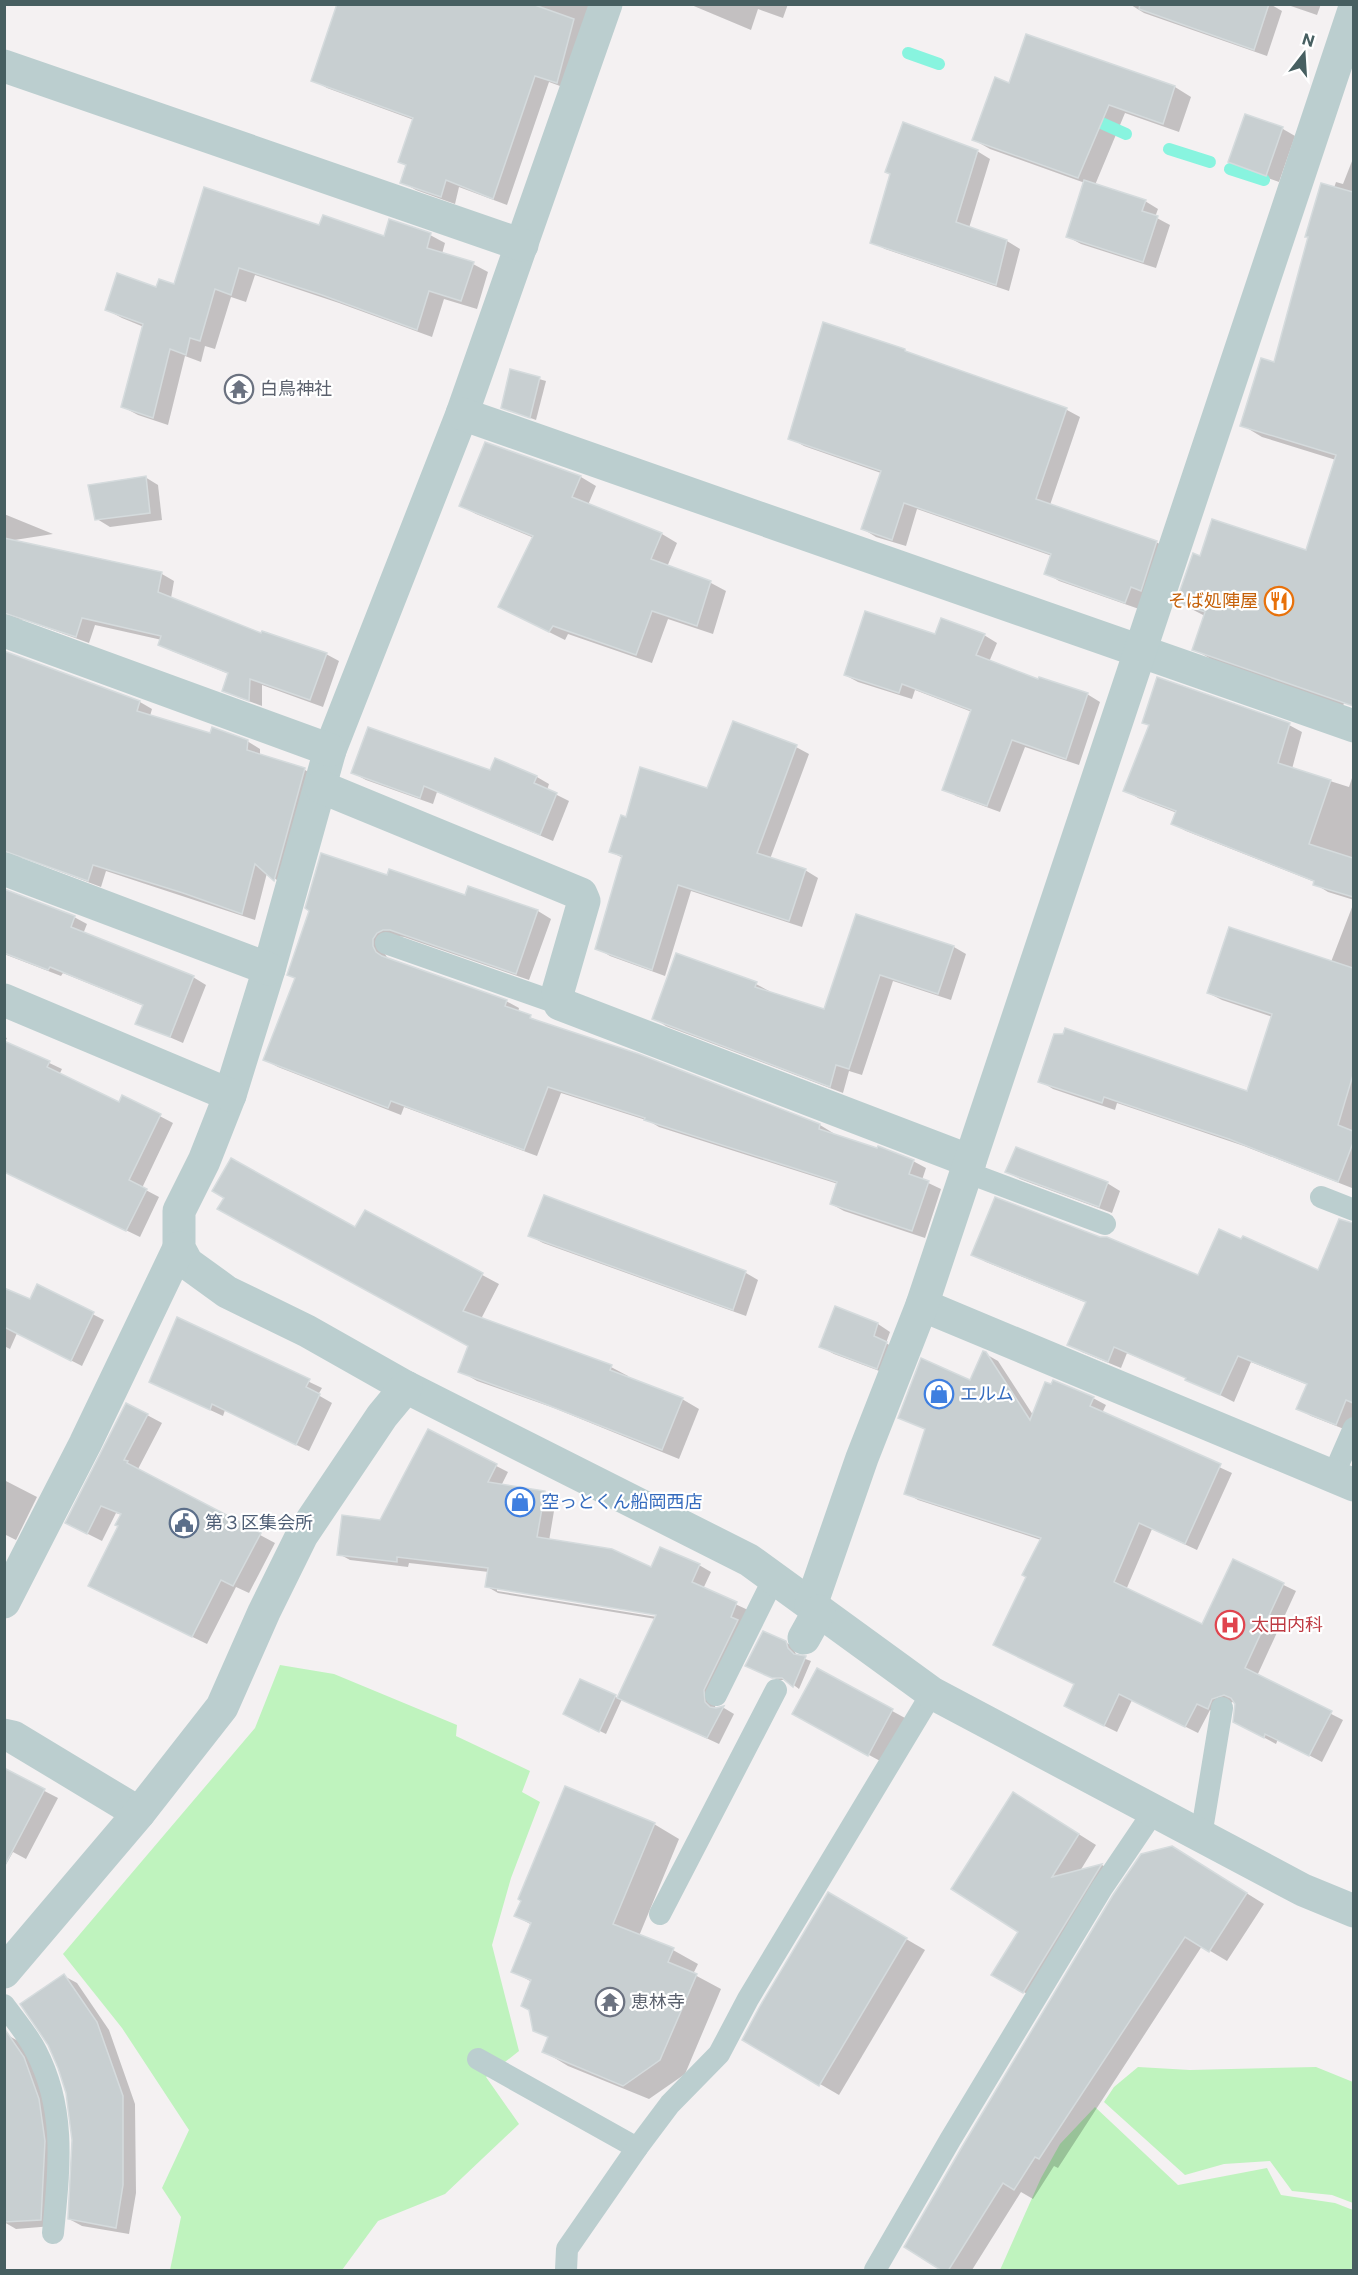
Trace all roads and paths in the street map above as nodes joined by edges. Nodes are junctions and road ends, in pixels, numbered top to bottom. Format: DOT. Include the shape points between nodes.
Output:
graph roads {
  1 [pos="606,4"];
  2 [pos="1353,10"];
  3 [pos="4,66"];
  4 [pos="522,245"];
  5 [pos="462,414"];
  6 [pos="4,631"];
  7 [pos="1140,652"];
  8 [pos="1353,726"];
  9 [pos="330,750"];
  10 [pos="321,787"];
  11 [pos="4,869"];
  12 [pos="386,943"];
  13 [pos="269,969"];
  14 [pos="4,1000"];
  15 [pos="560,1004"];
  16 [pos="230,1095"];
  17 [pos="968,1166"];
  18 [pos="1321,1197"];
  19 [pos="1353,1210"];
  20 [pos="1105,1224"];
  21 [pos="179,1248"];
  22 [pos="922,1305"];
  23 [pos="406,1387"];
  24 [pos="1353,1428"];
  25 [pos="1343,1481"];
  26 [pos="774,1578"];
  27 [pos="4,1602"];
  28 [pos="811,1618"];
  29 [pos="776,1690"];
  30 [pos="932,1693"];
  31 [pos="716,1695"];
  32 [pos="1222,1708"];
  33 [pos="4,1735"];
  34 [pos="1154,1811"];
  35 [pos="139,1813"];
  36 [pos="1201,1836"];
  37 [pos="1353,1911"];
  38 [pos="660,1914"];
  39 [pos="4,1972"];
  40 [pos="4,2005"];
  41 [pos="478,2059"];
  42 [pos="637,2148"];
  43 [pos="53,2233"];
  44 [pos="566,2271"];
  45 [pos="875,2271"];
  1 -- 4 [label="street"];
  2 -- 7 [label="street"];
  3 -- 4 [label="street"];
  4 -- 5 [label="street"];
  5 -- 7 [label="street"];
  5 -- 9 [label="street"];
  6 -- 9 [label="street"];
  7 -- 8 [label="street"];
  7 -- 17 [label="street"];
  9 -- 10 [label="street"];
  10 -- 13 [label="street"];
  10 -- 15 [label="street" via="580,894 584,901 558,991"];
  11 -- 13 [label="street"];
  12 -- 15 [label="lane"];
  13 -- 16 [label="street"];
  14 -- 16 [label="street"];
  15 -- 17 [label="street"];
  16 -- 21 [label="street" via="179,1211"];
  17 -- 20 [label="lane"];
  17 -- 22 [label="street"];
  18 -- 19 [label="lane"];
  21 -- 23 [label="street" via="187,1263 227,1292 307,1331"];
  21 -- 27 [label="street"];
  22 -- 25 [label="street"];
  22 -- 28 [label="street" via="862,1458"];
  23 -- 26 [label="street" via="749,1560"];
  23 -- 35 [label="street" via="382,1416 302,1536 222,1707"];
  24 -- 25 [label="lane"];
  26 -- 28 [label="street"];
  26 -- 31 [label="lane"];
  28 -- 30 [label="street"];
  29 -- 38 [label="lane" via="692,1862"];
  30 -- 34 [label="street"];
  30 -- 42 [label="lane" via="719,2054 670,2104"];
  32 -- 36 [label="lane"];
  33 -- 35 [label="street"];
  34 -- 36 [label="street"];
  34 -- 45 [label="lane" via="1102,1888"];
  35 -- 39 [label="street"];
  36 -- 37 [label="street" via="1303,1890"];
  40 -- 43 [label="lane" via="36,2050 55,2097 60,2162"];
  41 -- 42 [label="lane"];
  42 -- 44 [label="lane" via="567,2249"];
}
